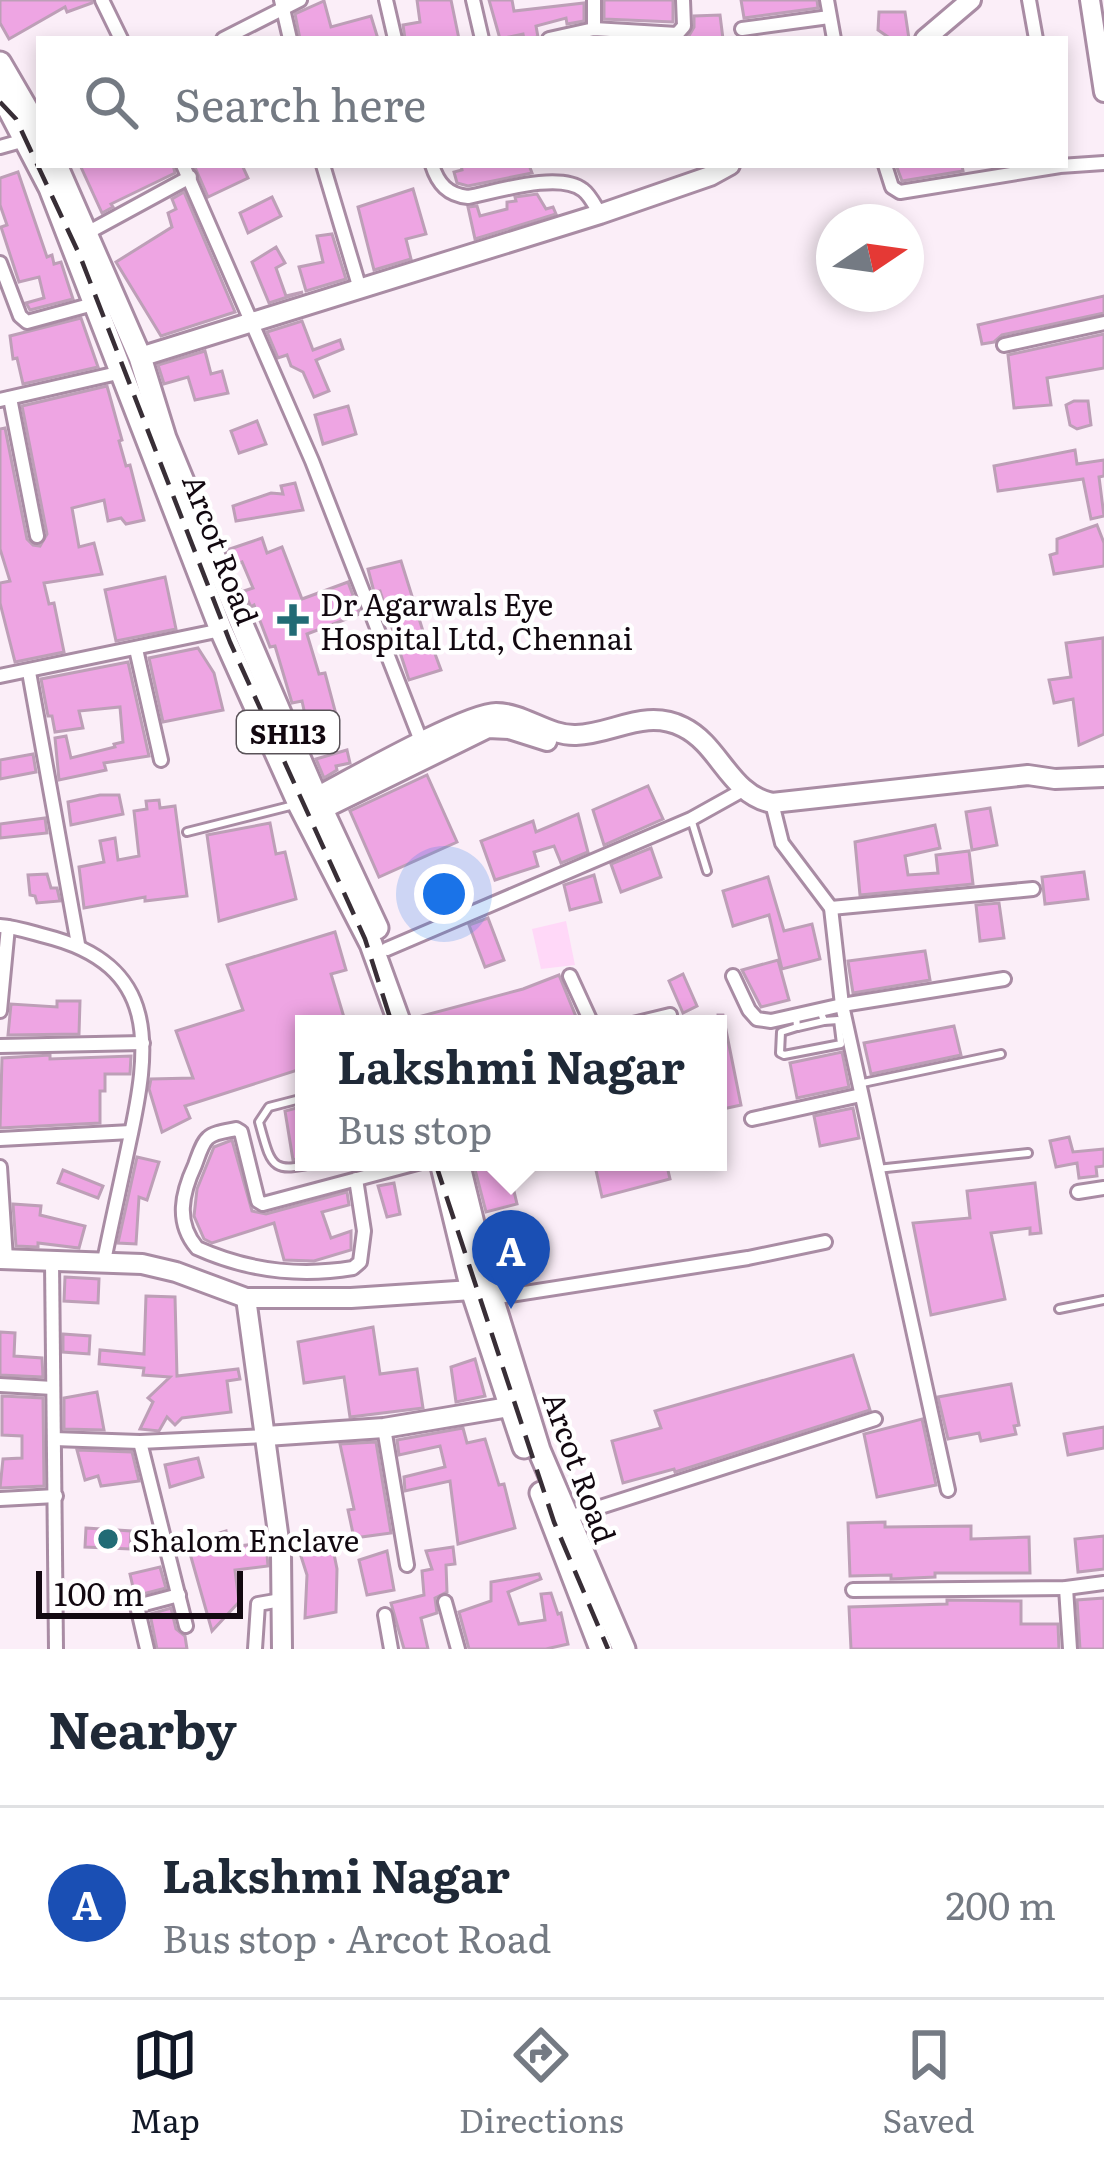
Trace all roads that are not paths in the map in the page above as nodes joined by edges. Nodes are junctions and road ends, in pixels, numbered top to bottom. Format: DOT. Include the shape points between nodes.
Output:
graph roads {
  1 [pos="102,0"];
  2 [pos="300,0"];
  3 [pos="386,0"];
  4 [pos="473,0"];
  5 [pos="594,0"];
  6 [pos="683,0"];
  7 [pos="826,0"];
  8 [pos="971,0"];
  9 [pos="1028,0"];
  10 [pos="1090,0"];
  11 [pos="281,4"];
  12 [pos="829,16"];
  13 [pos="742,28"];
  14 [pos="594,29"];
  15 [pos="120,36"];
  16 [pos="229,36"];
  17 [pos="289,36"];
  18 [pos="393,36"];
  19 [pos="481,36"];
  20 [pos="562,36"];
  21 [pos="833,36"];
  22 [pos="929,36"];
  23 [pos="1035,36"];
  24 [pos="0,63"];
  25 [pos="0,92"];
  26 [pos="1104,92"];
  27 [pos="32,135"];
  28 [pos="0,147"];
  29 [pos="1104,163"];
  30 [pos="1068,165"];
  31 [pos="43,168"];
  32 [pos="57,168"];
  33 [pos="324,168"];
  34 [pos="433,168"];
  35 [pos="534,168"];
  36 [pos="722,168"];
  37 [pos="885,168"];
  38 [pos="1042,168"];
  39 [pos="187,171"];
  40 [pos="541,183"];
  41 [pos="599,214"];
  42 [pos="87,233"];
  43 [pos="0,263"];
  44 [pos="360,289"];
  45 [pos="97,303"];
  46 [pos="254,321"];
  47 [pos="1104,323"];
  48 [pos="1004,345"];
  49 [pos="140,357"];
  50 [pos="122,372"];
  51 [pos="5,399"];
  52 [pos="37,536"];
  53 [pos="221,631"];
  54 [pos="136,649"];
  55 [pos="29,672"];
  56 [pos="0,676"];
  57 [pos="425,750"];
  58 [pos="161,760"];
  59 [pos="1104,777"];
  60 [pos="738,793"];
  61 [pos="311,807"];
  62 [pos="772,808"];
  63 [pos="691,819"];
  64 [pos="187,832"];
  65 [pos="707,871"];
  66 [pos="1034,890"];
  67 [pos="831,908"];
  68 [pos="4,927"];
  69 [pos="79,944"];
  70 [pos="387,949"];
  71 [pos="570,976"];
  72 [pos="733,976"];
  73 [pos="1004,979"];
  74 [pos="842,1005"];
  75 [pos="0,1011"];
  76 [pos="397,1015"];
  77 [pos="411,1015"];
  78 [pos="588,1015"];
  79 [pos="822,1016"];
  80 [pos="796,1022"];
  81 [pos="143,1042"];
  82 [pos="0,1046"];
  83 [pos="1001,1054"];
  84 [pos="860,1090"];
  85 [pos="295,1100"];
  86 [pos="752,1119"];
  87 [pos="131,1132"];
  88 [pos="0,1139"];
  89 [pos="1028,1153"];
  90 [pos="0,1167"];
  91 [pos="295,1168"];
  92 [pos="878,1169"];
  93 [pos="387,1171"];
  94 [pos="444,1171"];
  95 [pos="460,1171"];
  96 [pos="356,1179"];
  97 [pos="1104,1187"];
  98 [pos="1078,1192"];
  99 [pos="825,1242"];
  100 [pos="3,1259"];
  101 [pos="104,1261"];
  102 [pos="52,1262"];
  103 [pos="244,1264"];
  104 [pos="482,1294"];
  105 [pos="246,1298"];
  106 [pos="1104,1300"];
  107 [pos="1059,1309"];
  108 [pos="0,1385"];
  109 [pos="53,1388"];
  110 [pos="509,1407"];
  111 [pos="875,1420"];
  112 [pos="384,1428"];
  113 [pos="266,1436"];
  114 [pos="54,1439"];
  115 [pos="140,1442"];
  116 [pos="948,1490"];
  117 [pos="56,1496"];
  118 [pos="0,1499"];
  119 [pos="566,1518"];
  120 [pos="407,1565"];
  121 [pos="1104,1583"];
  122 [pos="1066,1588"];
  123 [pos="854,1590"];
  124 [pos="178,1595"];
  125 [pos="281,1600"];
  126 [pos="445,1602"];
  127 [pos="385,1616"];
  128 [pos="186,1626"];
  129 [pos="56,1649"];
  130 [pos="147,1649"];
  131 [pos="255,1649"];
  132 [pos="282,1649"];
  133 [pos="391,1649"];
  134 [pos="458,1649"];
  135 [pos="601,1649"];
  136 [pos="624,1649"];
  137 [pos="1070,1649"];
  1 -- 15 [label="street"];
  2 -- 11 [label="street"];
  3 -- 18 [label="street"];
  4 -- 19 [label="street"];
  5 -- 14 [label="street"];
  6 -- 14 [label="street" via="682,32"];
  7 -- 12 [label="street"];
  8 -- 22 [label="street"];
  9 -- 23 [label="street"];
  10 -- 26 [label="street"];
  11 -- 16 [label="street"];
  11 -- 17 [label="street"];
  12 -- 13 [label="street"];
  12 -- 21 [label="street"];
  14 -- 20 [label="street"];
  24 -- 27 [label="main road, Arcot Road / SH113"];
  25 -- 27 [label="main road, Arcot Road / SH113"];
  27 -- 28 [label="street"];
  29 -- 30 [label="street"];
  31 -- 45 [label="main road, Arcot Road / SH113"];
  32 -- 42 [label="main road, Arcot Road / SH113"];
  33 -- 44 [label="street"];
  34 -- 40 [label="street" via="450,194 462,197"];
  35 -- 40 [label="street"];
  36 -- 41 [label="street"];
  37 -- 38 [label="street" via="899,192"];
  39 -- 42 [label="street"];
  39 -- 46 [label="street"];
  40 -- 41 [label="street" via="580,188"];
  41 -- 44 [label="street"];
  42 -- 49 [label="main road, Arcot Road / SH113"];
  43 -- 45 [label="street" via="27,322"];
  44 -- 46 [label="street"];
  45 -- 50 [label="main road, Arcot Road / SH113"];
  46 -- 49 [label="street"];
  46 -- 57 [label="street"];
  47 -- 48 [label="street"];
  49 -- 61 [label="main road, Arcot Road / SH113"];
  50 -- 51 [label="street"];
  50 -- 53 [label="main road, Arcot Road / SH113"];
  51 -- 52 [label="street"];
  53 -- 54 [label="street"];
  53 -- 61 [label="main road, Arcot Road / SH113"];
  54 -- 55 [label="street"];
  54 -- 58 [label="street"];
  55 -- 56 [label="street"];
  55 -- 69 [label="street"];
  57 -- 60 [label="street" via="493,713 568,735 654,719 694,734"];
  57 -- 61 [label="street"];
  59 -- 62 [label="street" via="1028,776"];
  60 -- 62 [label="street"];
  60 -- 63 [label="street"];
  61 -- 64 [label="lane"];
  61 -- 70 [label="main road, Arcot Road / SH113"];
  61 -- 76 [label="main road, Arcot Road / SH113"];
  62 -- 67 [label="street" via="782,843"];
  63 -- 65 [label="lane"];
  63 -- 70 [label="street"];
  66 -- 67 [label="street"];
  67 -- 74 [label="street"];
  68 -- 69 [label="street"];
  68 -- 75 [label="street"];
  69 -- 81 [label="street" via="124,980"];
  70 -- 77 [label="main road, Arcot Road / SH113"];
  71 -- 78 [label="street"];
  72 -- 80 [label="street" via="757,1019"];
  73 -- 74 [label="street"];
  74 -- 79 [label="street"];
  74 -- 84 [label="street"];
  79 -- 80 [label="street"];
  79 -- 80 [label="lane" via="838,1020 842,1044 784,1055 781,1032"];
  81 -- 82 [label="street"];
  81 -- 87 [label="street"];
  83 -- 84 [label="lane"];
  84 -- 86 [label="street"];
  84 -- 92 [label="street"];
  85 -- 91 [label="lane" via="269,1107 259,1122 269,1158 278,1168"];
  87 -- 88 [label="street"];
  87 -- 101 [label="street"];
  89 -- 92 [label="lane"];
  90 -- 100 [label="street"];
  92 -- 116 [label="street"];
  93 -- 96 [label="street"];
  94 -- 104 [label="main road, Arcot Road"];
  95 -- 104 [label="main road, Arcot Road"];
  96 -- 103 [label="street" via="364,1231 357,1266 296,1275"];
  96 -- 103 [label="street" via="260,1203 239,1129 210,1136 184,1188 186,1232 197,1248"];
  97 -- 98 [label="street"];
  99 -- 104 [label="street"];
  100 -- 102 [label="street"];
  101 -- 102 [label="street"];
  101 -- 105 [label="street" via="176,1272"];
  102 -- 109 [label="street"];
  103 -- 105 [label="street"];
  104 -- 105 [label="street"];
  104 -- 110 [label="main road, Arcot Road"];
  104 -- 119 [label="main road, Arcot Road"];
  105 -- 113 [label="street"];
  106 -- 107 [label="lane"];
  108 -- 109 [label="street"];
  109 -- 114 [label="street"];
  110 -- 112 [label="street"];
  110 -- 135 [label="main road, Arcot Road"];
  111 -- 119 [label="street"];
  112 -- 113 [label="street"];
  112 -- 120 [label="street"];
  113 -- 115 [label="street"];
  113 -- 125 [label="street"];
  114 -- 115 [label="street"];
  114 -- 117 [label="street"];
  115 -- 124 [label="street"];
  117 -- 118 [label="street"];
  117 -- 129 [label="street"];
  119 -- 136 [label="main road, Arcot Road"];
  121 -- 122 [label="street"];
  122 -- 123 [label="street"];
  122 -- 137 [label="street"];
  124 -- 128 [label="street"];
  124 -- 130 [label="street" via="137,1606"];
  125 -- 131 [label="street" via="258,1604"];
  125 -- 132 [label="street"];
  126 -- 134 [label="street"];
  127 -- 133 [label="street"];
}
